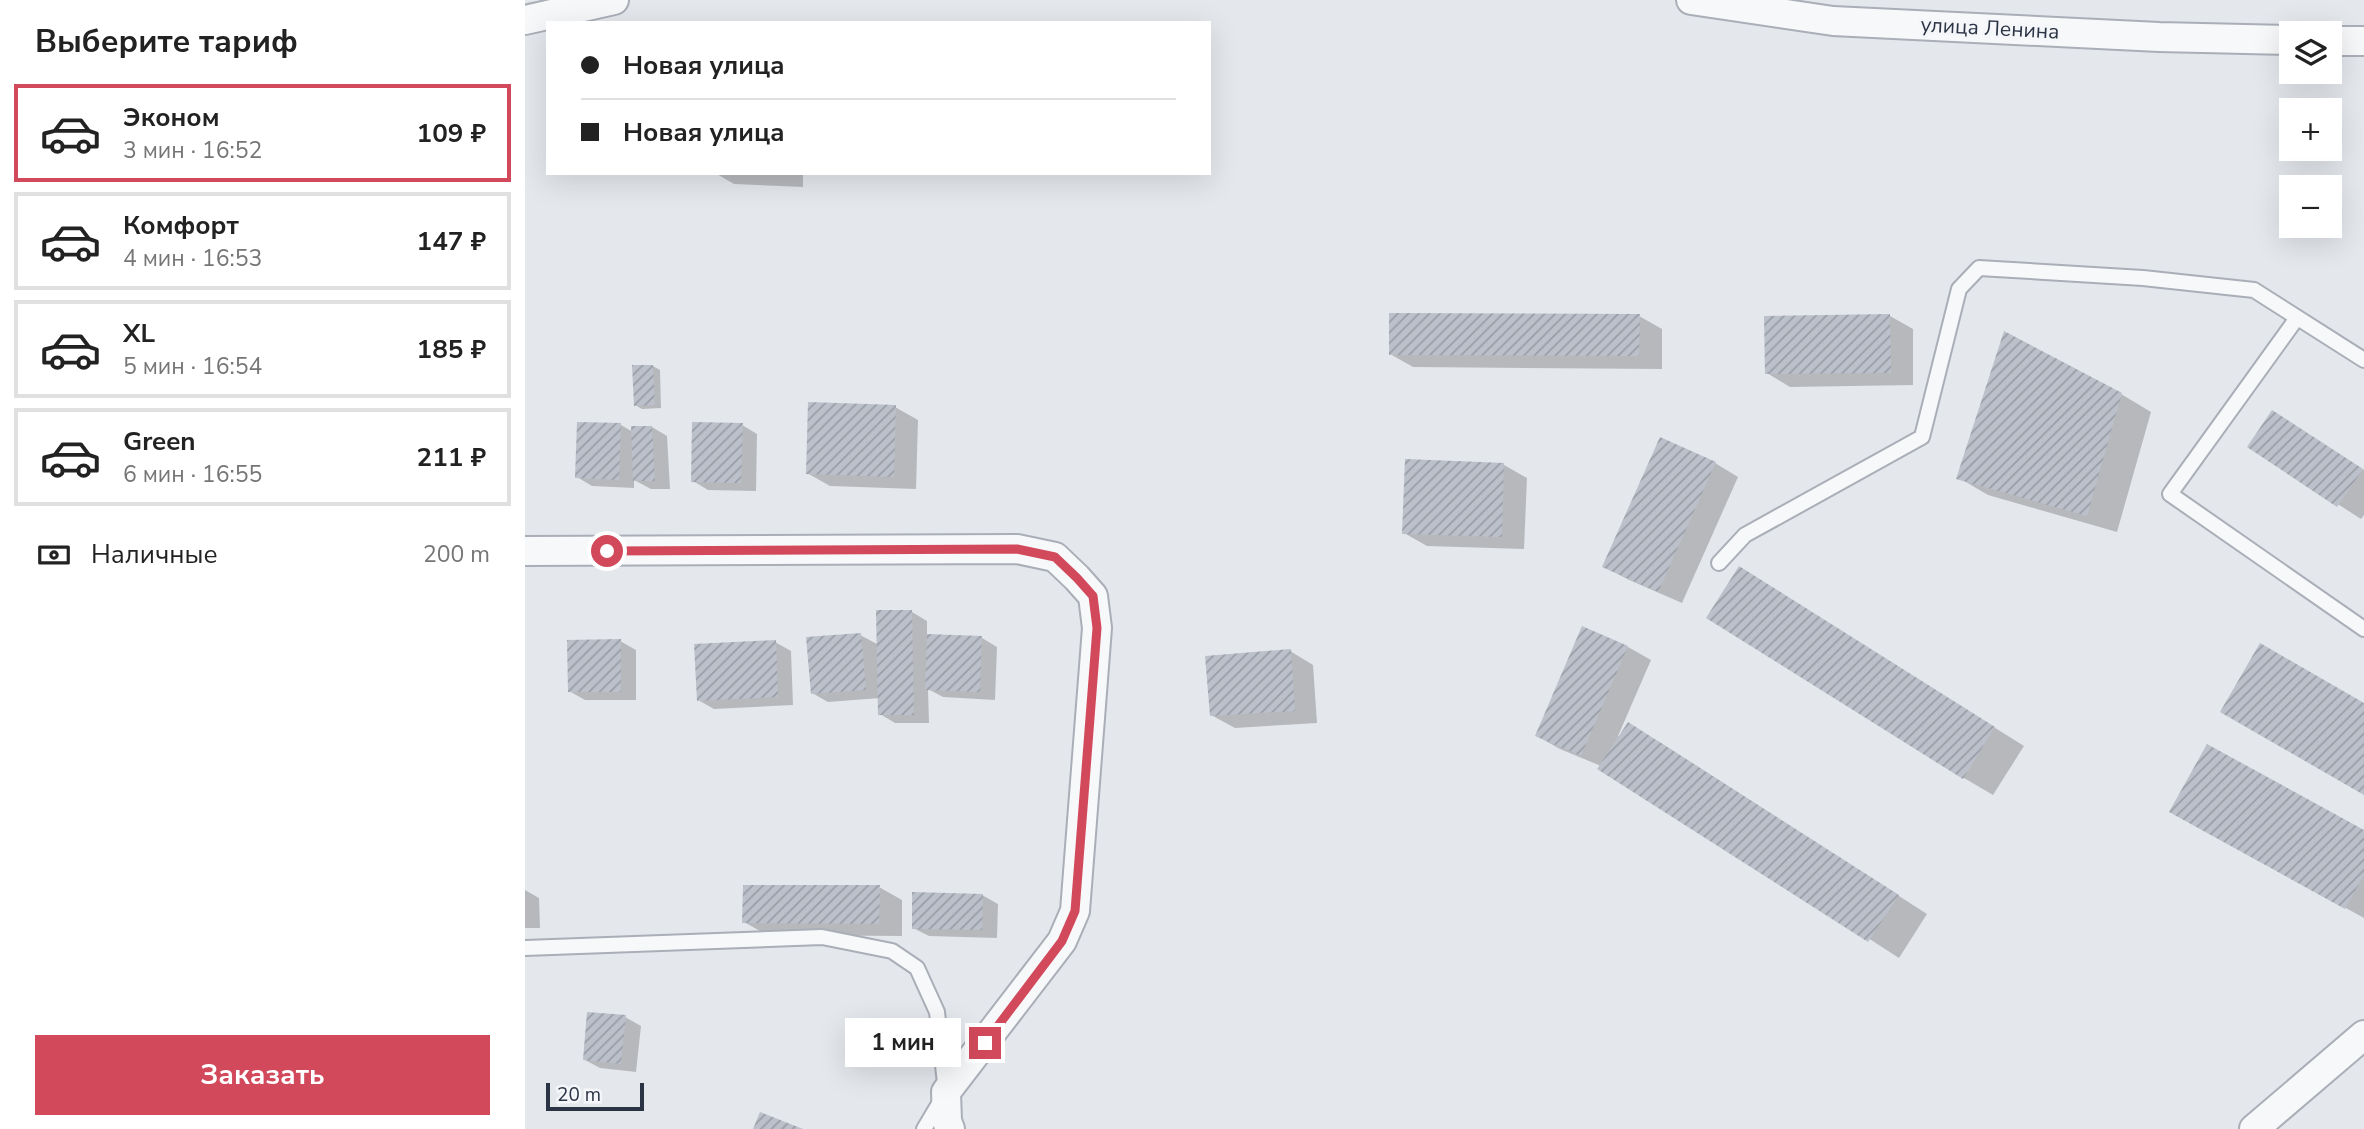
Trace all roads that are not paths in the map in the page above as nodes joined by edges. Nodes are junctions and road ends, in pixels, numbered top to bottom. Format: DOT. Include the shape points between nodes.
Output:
graph roads {
  1 [pos="614,0"];
  2 [pos="1691,0"];
  3 [pos="525,20"];
  4 [pos="2279,40"];
  5 [pos="2342,41"];
  6 [pos="2364,41"];
  7 [pos="2297,318"];
  8 [pos="2364,360"];
  9 [pos="525,551"];
  10 [pos="1719,563"];
  11 [pos="2364,629"];
  12 [pos="525,948"];
  13 [pos="2364,1035"];
  14 [pos="946,1092"];
  15 [pos="925,1129"];
  16 [pos="950,1129"];
  17 [pos="2254,1129"];
  1 -- 3 [label="street"];
  2 -- 4 [label="street, улица Ленина" via="1833,21"];
  5 -- 6 [label="street"];
  7 -- 8 [label="lane"];
  7 -- 10 [label="lane" via="2254,290 1979,268 1959,289 1922,438 1745,535"];
  7 -- 11 [label="lane" via="2170,494"];
  9 -- 14 [label="street" via="1017,549 1055,557 1093,596 1097,628 1075,911 1062,941"];
  12 -- 14 [label="lane" via="823,937 892,951 917,968 937,1012"];
  13 -- 17 [label="street"];
  14 -- 15 [label="lane"];
  14 -- 16 [label="street"];
}
